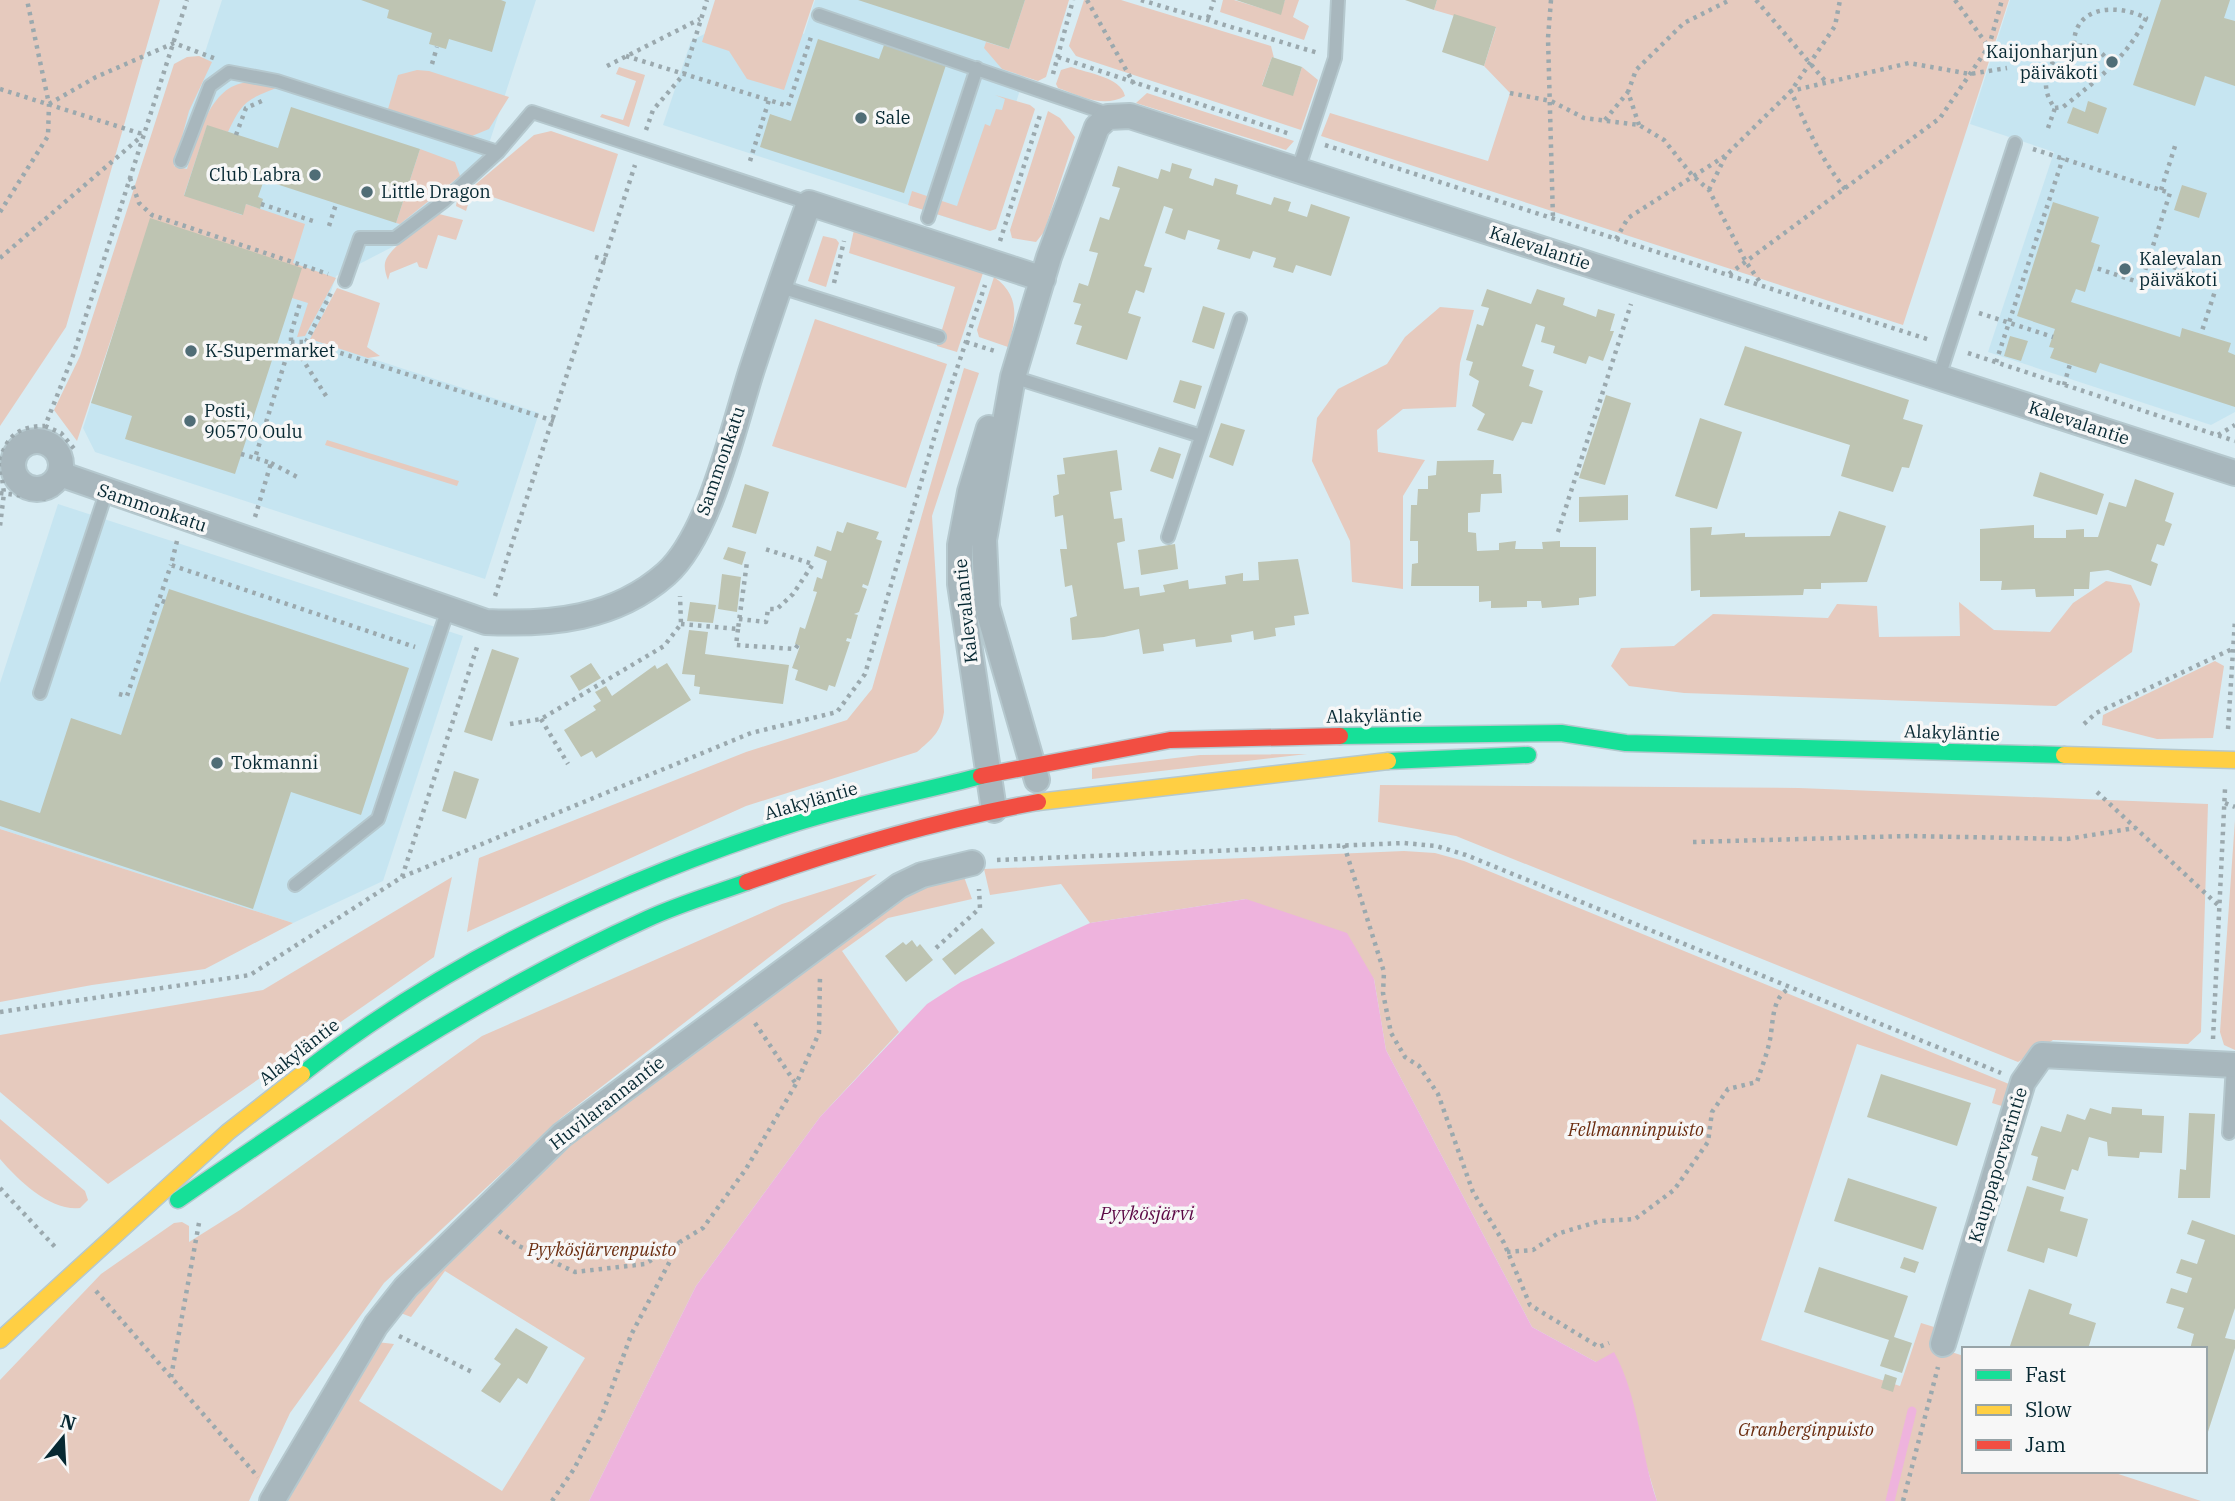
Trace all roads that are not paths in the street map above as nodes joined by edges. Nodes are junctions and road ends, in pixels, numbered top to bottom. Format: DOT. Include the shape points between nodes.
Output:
graph roads {
  1 [pos="1338,0"];
  2 [pos="819,15"];
  3 [pos="977,68"];
  4 [pos="1115,117"];
  5 [pos="2015,143"];
  6 [pos="498,152"];
  7 [pos="181,161"];
  8 [pos="1298,170"];
  9 [pos="809,203"];
  10 [pos="928,218"];
  11 [pos="1043,279"];
  12 [pos="345,281"];
  13 [pos="779,286"];
  14 [pos="1240,319"];
  15 [pos="939,337"];
  16 [pos="1016,367"];
  17 [pos="1939,377"];
  18 [pos="1201,436"];
  19 [pos="2235,473"];
  20 [pos="60,474"];
  21 [pos="106,493"];
  22 [pos="1168,537"];
  23 [pos="448,609"];
  24 [pos="40,694"];
  25 [pos="1626,743"];
  26 [pos="1578,751"];
  27 [pos="1539,755"];
  28 [pos="2235,760"];
  29 [pos="1034,766"];
  30 [pos="987,775"];
  31 [pos="1041,801"];
  32 [pos="994,810"];
  33 [pos="972,863"];
  34 [pos="295,885"];
  35 [pos="2226,1064"];
  36 [pos="2229,1133"];
  37 [pos="120,1233"];
  38 [pos="0,1340"];
  39 [pos="1943,1344"];
  40 [pos="274,1499"];
  1 -- 8 [label="lane" via="1335,58"];
  2 -- 3 [label="lane"];
  3 -- 4 [label="lane"];
  3 -- 10 [label="lane"];
  4 -- 8 [label="street, Kalevalantie" via="1130,116"];
  4 -- 11 [label="street, Kalevalantie" via="1097,127"];
  5 -- 17 [label="lane"];
  6 -- 7 [label="lane" via="297,88 229,72 210,86"];
  6 -- 9 [label="lane" via="532,112"];
  6 -- 12 [label="lane" via="396,238 360,238"];
  8 -- 17 [label="street, Kalevalantie"];
  9 -- 11 [label="street" via="996,252"];
  9 -- 13 [label="street, Sammonkatu"];
  11 -- 16 [label="street, Kalevalantie"];
  13 -- 15 [label="lane"];
  13 -- 23 [label="street, Sammonkatu" via="702,520 667,573 634,594 571,620 537,623 490,611"];
  14 -- 18 [label="lane"];
  16 -- 18 [label="lane"];
  16 -- 29 [label="street, Kalevalantie" via="984,540 987,607"];
  16 -- 30 [label="street, Kalevalantie" via="986,435 960,545 960,584"];
  17 -- 19 [label="street, Kalevalantie"];
  18 -- 22 [label="lane"];
  20 -- 21 [label="street, Sammonkatu"];
  21 -- 23 [label="street, Sammonkatu"];
  21 -- 24 [label="lane"];
  23 -- 34 [label="lane" via="378,819"];
  25 -- 26 [label="main road, Alakyläntie"];
  25 -- 28 [label="main road, Alakyläntie"];
  25 -- 29 [label="main road, Alakyläntie" via="1561,733 1488,732 1170,740"];
  27 -- 31 [label="main road, Alakyläntie" via="1385,761"];
  29 -- 30 [label="main road, Alakyläntie"];
  29 -- 31 [label="street, Kalevalantie"];
  30 -- 32 [label="street, Kalevalantie"];
  30 -- 37 [label="main road, Alakyläntie" via="797,823 623,886 528,929 359,1029 228,1132 164,1187"];
  31 -- 32 [label="main road, Alakyläntie"];
  32 -- 37 [label="main road, Alakyläntie" via="820,856 649,918 439,1026 340,1088 176,1202"];
  33 -- 40 [label="street, Huvilarannantie" via="910,879 562,1135 406,1287 376,1325"];
  35 -- 36 [label="lane"];
  35 -- 39 [label="street, Kauppaporvarintie" via="2042,1055 2023,1082"];
  37 -- 38 [label="main road, Alakyläntie"];
}
